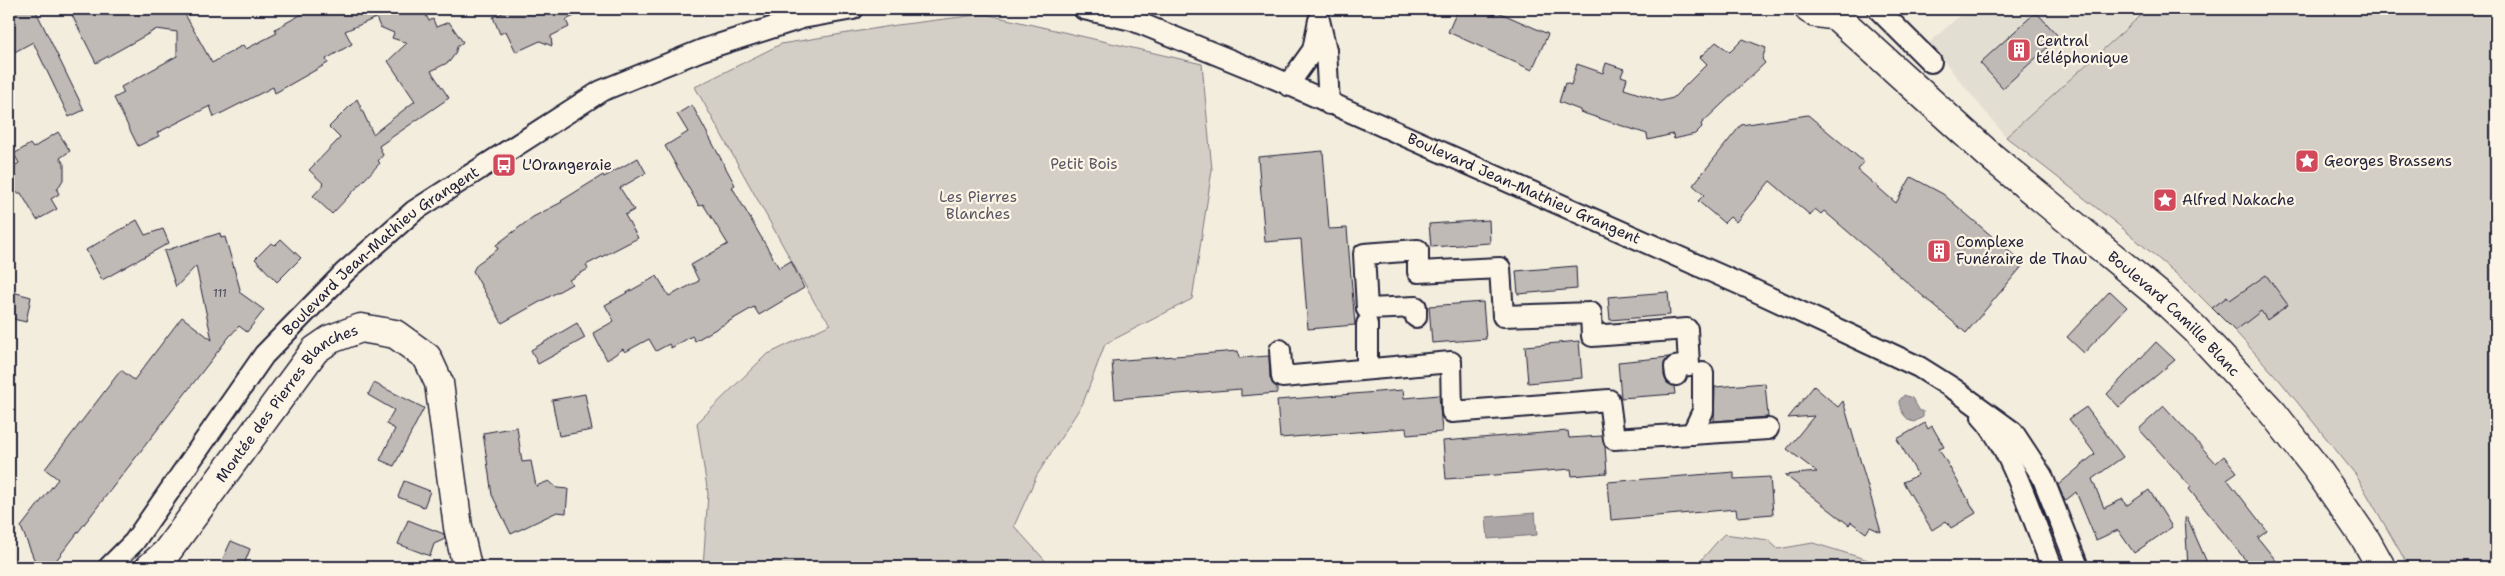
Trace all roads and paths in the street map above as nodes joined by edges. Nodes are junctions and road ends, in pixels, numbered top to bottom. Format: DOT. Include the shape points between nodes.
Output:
graph roads {
  1 [pos="853,9"];
  2 [pos="1084,9"];
  3 [pos="1809,9"];
  4 [pos="1878,9"];
  5 [pos="1834,12"];
  6 [pos="1314,14"];
  7 [pos="1931,62"];
  8 [pos="1288,85"];
  9 [pos="1329,104"];
  10 [pos="1416,317"];
  11 [pos="1367,324"];
  12 [pos="1280,350"];
  13 [pos="1367,369"];
  14 [pos="1703,373"];
  15 [pos="1676,375"];
  16 [pos="1954,389"];
  17 [pos="1768,429"];
  18 [pos="1692,434"];
  19 [pos="109,567"];
  20 [pos="150,567"];
  21 [pos="467,567"];
  22 [pos="2052,567"];
  23 [pos="2078,567"];
  24 [pos="2381,567"];
  1 -- 19 [label="street, Boulevard Jean-Mathieu Grangent" via="802,18 702,50 601,91 414,211 345,272 264,355 134,542"];
  2 -- 8 [label="street, Boulevard Jean-Mathieu Grangent" via="1132,20"];
  3 -- 5 [label="main road, Boulevard Camille Blanc" via="1816,13"];
  4 -- 7 [label="street"];
  5 -- 24 [label="main road, Boulevard Camille Blanc" via="1987,153 2160,296 2195,329 2273,413 2317,469"];
  6 -- 8 [label="street" via="1313,50"];
  6 -- 9 [label="street" via="1326,50"];
  8 -- 9 [label="street, Boulevard Jean-Mathieu Grangent"];
  9 -- 16 [label="street, Boulevard Jean-Mathieu Grangent" via="1749,288 1919,367"];
  10 -- 15 [label="street" via="1416,307 1367,309 1364,254 1418,250 1418,272 1500,268 1503,316 1591,313 1592,336 1687,329 1689,365 1675,367"];
  11 -- 13 [label="street"];
  12 -- 13 [label="street" via="1282,377"];
  13 -- 18 [label="street" via="1451,362 1452,412 1609,400 1614,439"];
  14 -- 18 [label="street" via="1703,411"];
  16 -- 22 [label="street, Boulevard Jean-Mathieu Grangent" via="1993,428"];
  16 -- 23 [label="street, Boulevard Jean-Mathieu Grangent" via="2013,432 2042,476"];
  17 -- 18 [label="street"];
  20 -- 21 [label="main road, Montée des Pierres Blanches" via="166,553 315,350 331,339 361,328 395,334 427,357 439,383 458,526"];
}
